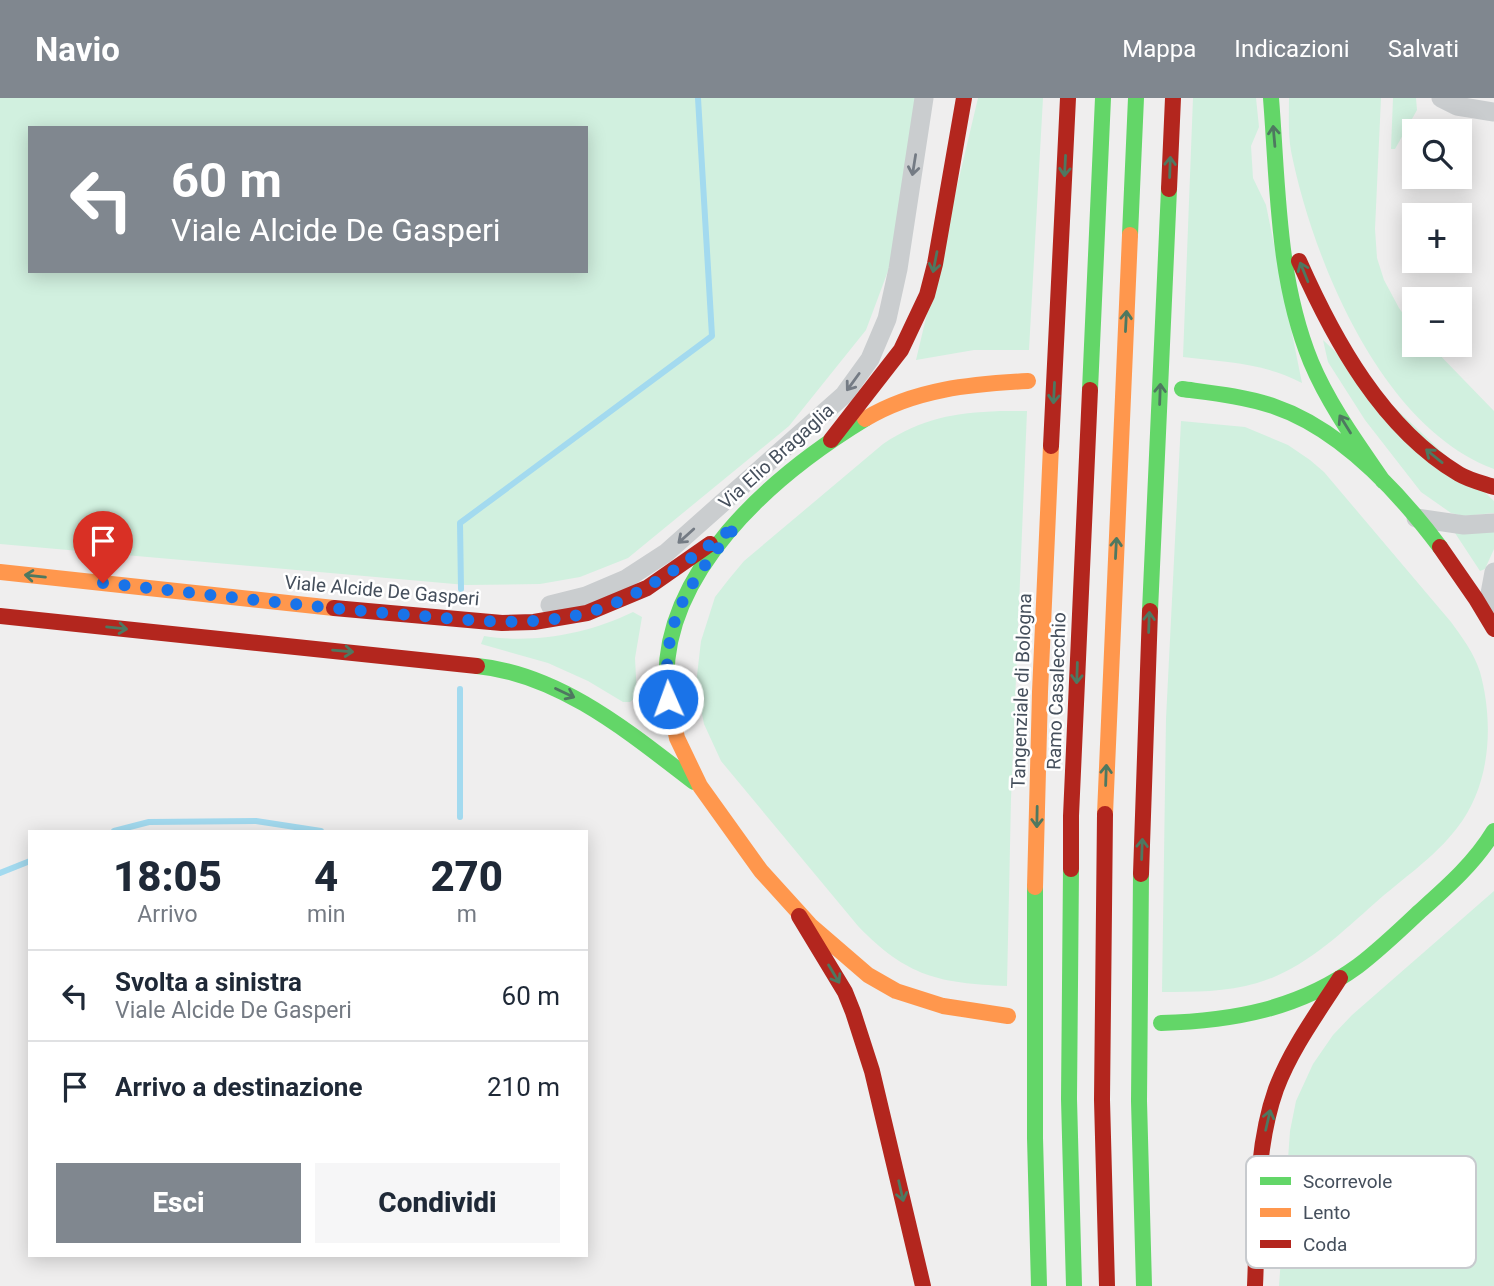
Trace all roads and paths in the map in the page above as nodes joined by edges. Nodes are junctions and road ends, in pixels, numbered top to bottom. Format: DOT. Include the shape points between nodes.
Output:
graph roads {
  1 [pos="924,98"];
  2 [pos="964,98"];
  3 [pos="1068,98"];
  4 [pos="1103,98"];
  5 [pos="1136,98"];
  6 [pos="1173,98"];
  7 [pos="1271,98"];
  8 [pos="1441,98"];
  9 [pos="1494,112"];
  10 [pos="1277,173"];
  11 [pos="1028,381"];
  12 [pos="1182,389"];
  13 [pos="831,440"];
  14 [pos="1383,481"];
  15 [pos="1494,487"];
  16 [pos="1416,518"];
  17 [pos="1494,523"];
  18 [pos="737,525"];
  19 [pos="0,572"];
  20 [pos="1494,572"];
  21 [pos="0,616"];
  22 [pos="423,616"];
  23 [pos="1493,627"];
  24 [pos="702,788"];
  25 [pos="1494,831"];
  26 [pos="1494,847"];
  27 [pos="1472,862"];
  28 [pos="799,916"];
  29 [pos="1340,978"];
  30 [pos="1008,1016"];
  31 [pos="1161,1023"];
  32 [pos="1264,1156"];
  33 [pos="1256,1268"];
  34 [pos="923,1286"];
  35 [pos="1039,1286"];
  36 [pos="1074,1286"];
  37 [pos="1107,1286"];
  38 [pos="1144,1286"];
  39 [pos="1255,1286"];
  1 -- 22 [label="street, Via Elio Bragaglia, one-way" via="887,319 870,359 844,395 666,553 626,579 586,596 518,611"];
  2 -- 13 [label="main road, one-way" via="927,295 901,350"];
  3 -- 35 [label="main road, Tangenziale di Bologna, one-way" via="1039,726 1034,1098"];
  4 -- 36 [label="main road, Ramo Casalecchio, one-way" via="1072,803 1069,1099"];
  37 -- 5 [label="main road, one-way" via="1102,1100 1105,782"];
  38 -- 6 [label="main road, one-way" via="1140,917"];
  10 -- 7 [label="main road, one-way"];
  8 -- 9 [label="street" via="1457,106"];
  14 -- 10 [label="main road, one-way" via="1331,402 1304,342 1288,287"];
  15 -- 10 [label="main road, one-way" via="1461,475 1431,455 1394,417 1352,362 1308,283"];
  11 -- 13 [label="main road" via="925,393 878,411"];
  12 -- 14 [label="main road" via="1251,399 1283,409 1322,431"];
  13 -- 18 [label="main road"];
  14 -- 16 [label="main road"];
  16 -- 17 [label="street" via="1464,525"];
  16 -- 23 [label="main road"];
  18 -- 22 [label="main road, Viale Alcide De Gasperi" via="647,588 587,613 502,623"];
  18 -- 24 [label="main road" via="685,593 667,654 671,718"];
  22 -- 19 [label="main road, Viale Alcide De Gasperi, one-way"];
  20 -- 23 [label="street" via="1489,599"];
  21 -- 24 [label="main road, one-way" via="510,671 604,713"];
  24 -- 28 [label="main road" via="751,860"];
  25 -- 27 [label="main road"];
  26 -- 27 [label="main road"];
  27 -- 29 [label="main road" via="1384,944"];
  28 -- 30 [label="main road" via="878,983 928,1004"];
  28 -- 34 [label="main road, one-way" via="853,1012 872,1071"];
  29 -- 31 [label="main road" via="1262,1013 1200,1023"];
  32 -- 29 [label="main road, one-way" via="1266,1125 1290,1057"];
  39 -- 33 [label="main road, one-way"];
}
